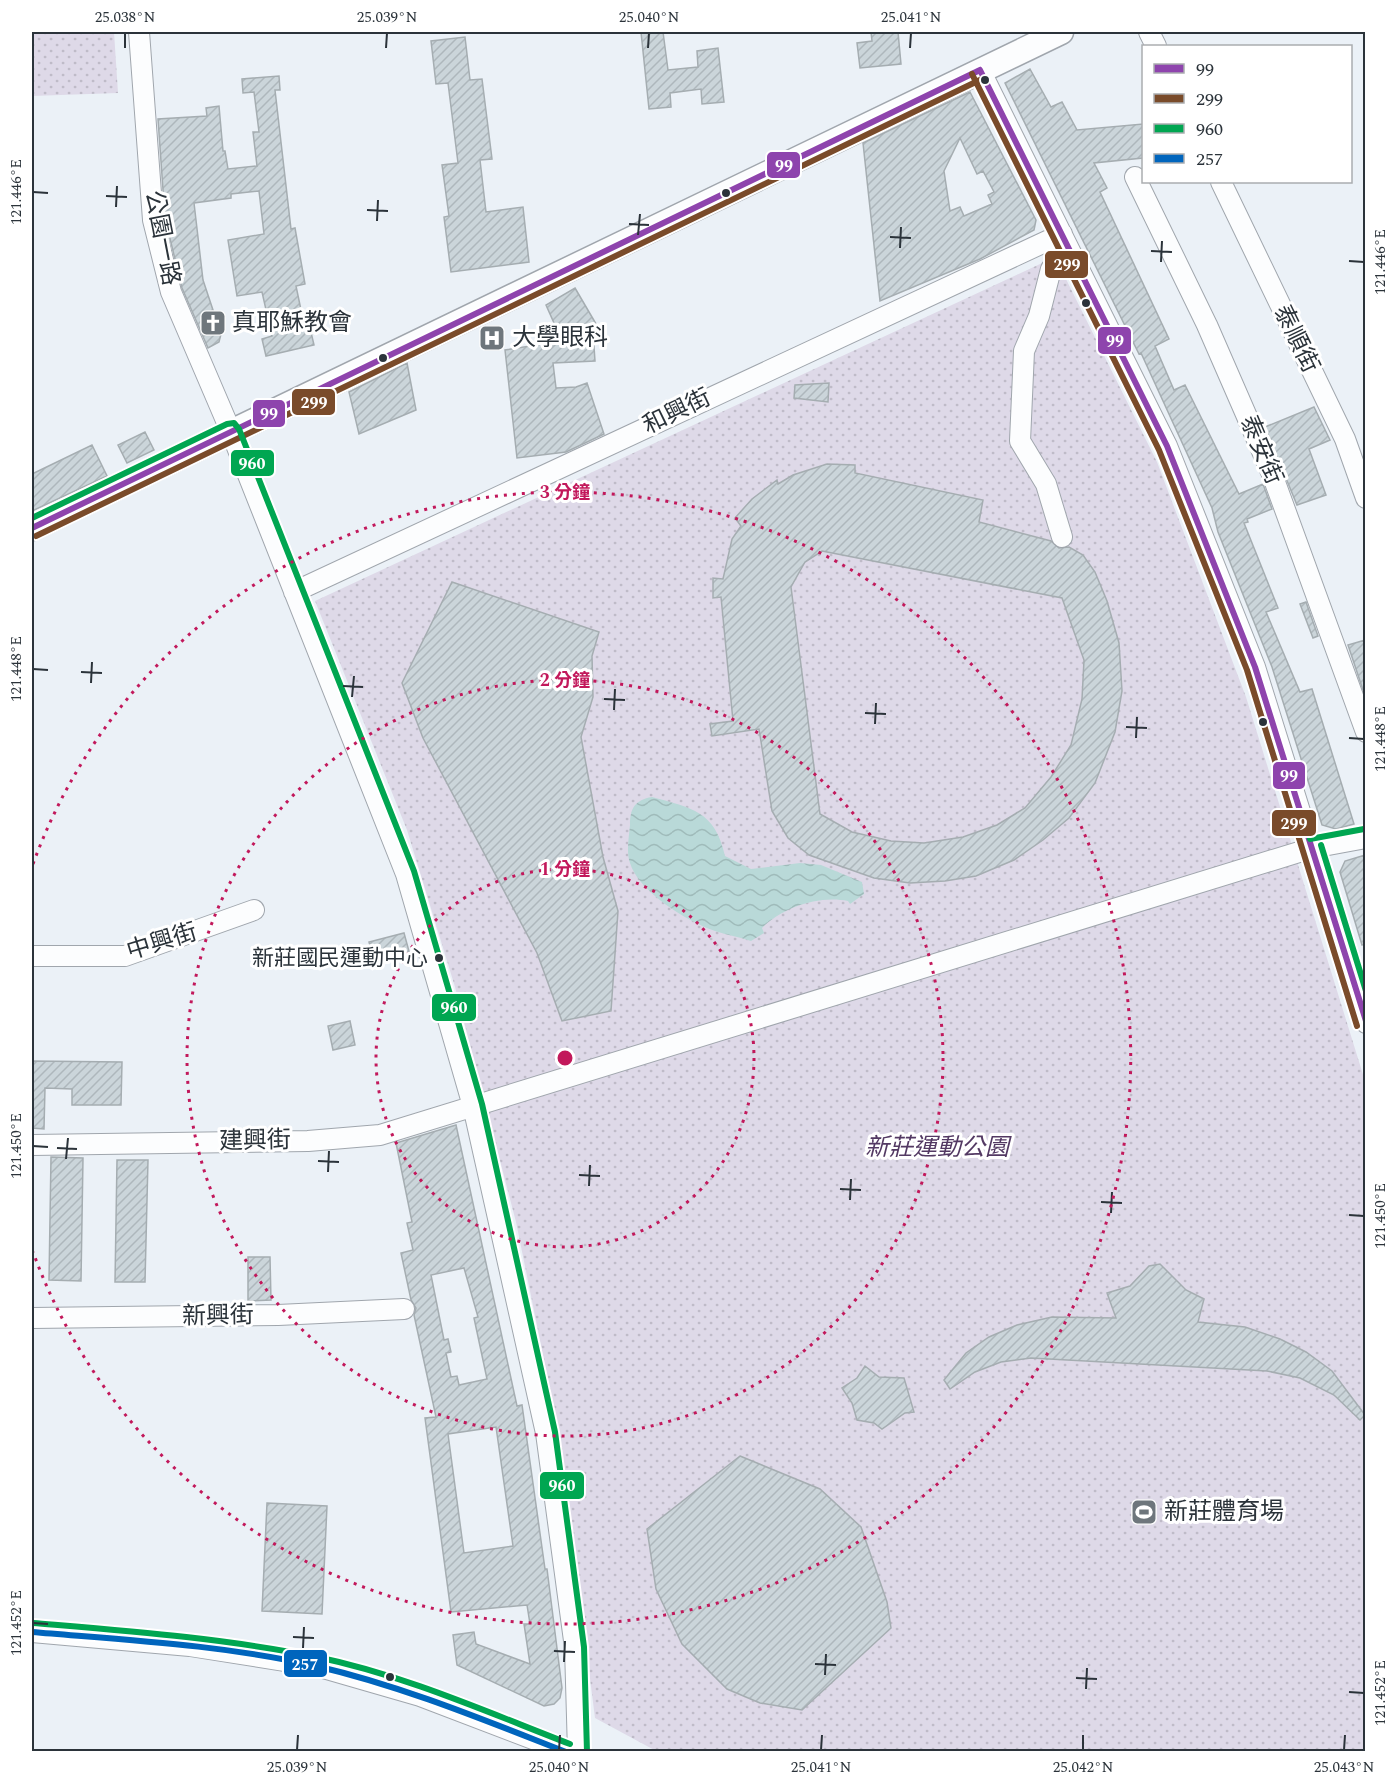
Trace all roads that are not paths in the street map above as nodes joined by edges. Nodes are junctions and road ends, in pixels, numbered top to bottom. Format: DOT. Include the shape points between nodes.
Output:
graph roads {
  1 [pos="139,32"];
  2 [pos="1061,32"];
  3 [pos="980,70"];
  4 [pos="1135,177"];
  5 [pos="1221,183"];
  6 [pos="1062,234"];
  7 [pos="1051,269"];
  8 [pos="231,432"];
  9 [pos="1365,498"];
  10 [pos="32,528"];
  11 [pos="1062,537"];
  12 [pos="294,592"];
  13 [pos="1365,732"];
  14 [pos="1365,838"];
  15 [pos="1312,848"];
  16 [pos="254,910"];
  17 [pos="32,956"];
  18 [pos="1365,1023"];
  19 [pos="473,1106"];
  20 [pos="32,1145"];
  21 [pos="404,1310"];
  22 [pos="32,1318"];
  23 [pos="32,1632"];
  24 [pos="567,1752"];
  25 [pos="578,1752"];
  1 -- 8 [label="street, 公園一路" via="153,220 171,292"];
  2 -- 3 [label="main road"];
  3 -- 6 [label="street"];
  3 -- 8 [label="main road"];
  4 -- 13 [label="street, 泰安街" via="1207,325 1272,474"];
  5 -- 9 [label="street, 泰順街" via="1345,439"];
  6 -- 12 [label="street, 和興街"];
  6 -- 15 [label="street" via="1167,446 1255,667"];
  7 -- 11 [label="street" via="1039,316 1024,351 1020,441 1046,484"];
  8 -- 10 [label="main road"];
  8 -- 12 [label="street, 公園一路"];
  12 -- 19 [label="street, 公園一路" via="406,874"];
  14 -- 15 [label="street, 建興街"];
  15 -- 18 [label="street"];
  15 -- 19 [label="street, 建興街"];
  16 -- 17 [label="street, 中興街" via="125,956"];
  19 -- 20 [label="street, 建興街" via="380,1135 308,1141"];
  19 -- 25 [label="street, 公園一路" via="546,1433 575,1648"];
  21 -- 22 [label="street, 新興街"];
  23 -- 24 [label="street" via="190,1646 316,1666 429,1699"];
}
